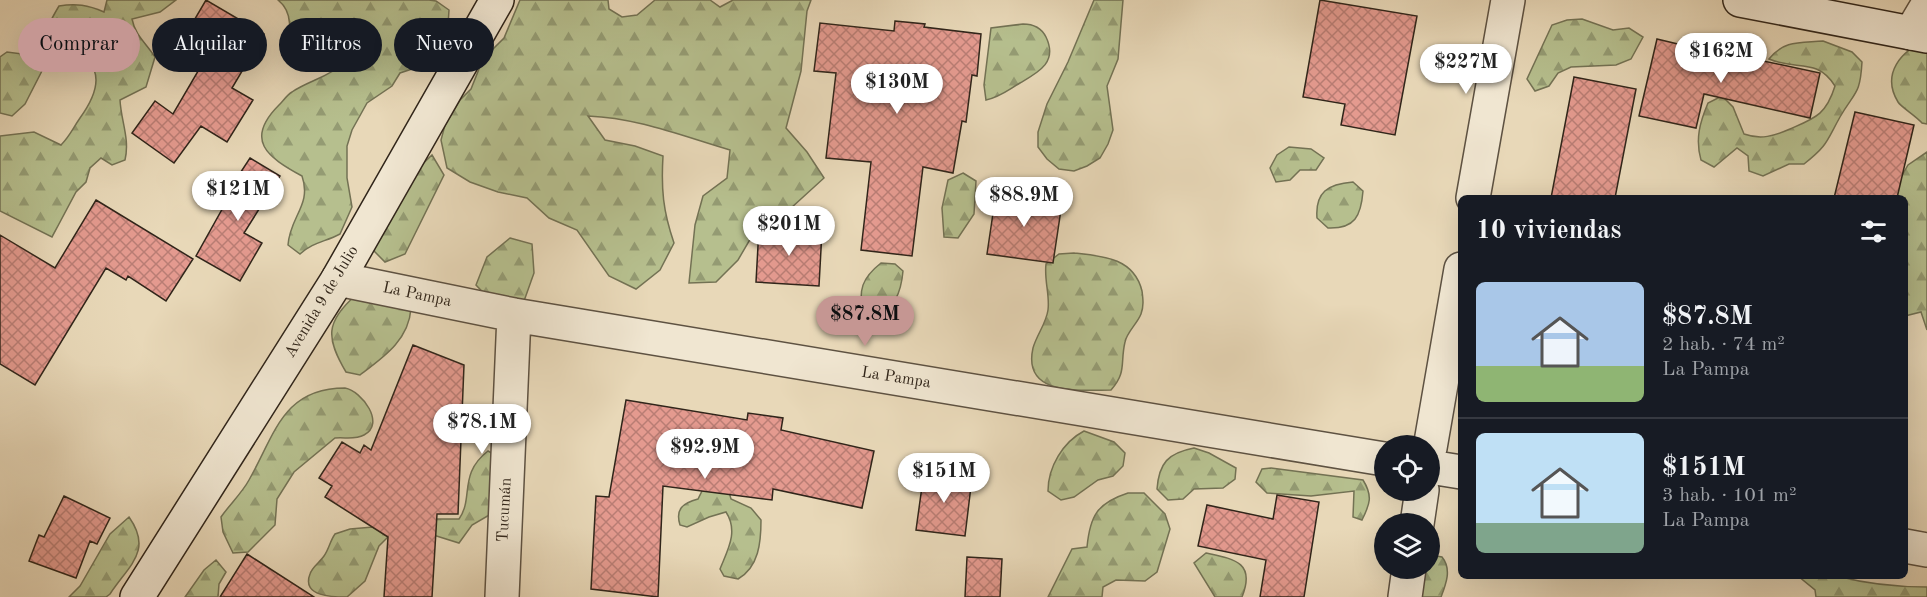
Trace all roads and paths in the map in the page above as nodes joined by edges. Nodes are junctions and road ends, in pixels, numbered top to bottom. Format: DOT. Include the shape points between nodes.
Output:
graph roads {
  1 [pos="497,0"];
  2 [pos="1508,0"];
  3 [pos="1740,0"];
  4 [pos="1922,25"];
  5 [pos="1474,195"];
  6 [pos="338,279"];
  7 [pos="1458,286"];
  8 [pos="514,315"];
  9 [pos="1432,435"];
  10 [pos="1374,457"];
  11 [pos="1440,469"];
  12 [pos="1458,472"];
  13 [pos="1908,547"];
  14 [pos="1927,550"];
  15 [pos="1407,579"];
  16 [pos="137,597"];
  17 [pos="501,597"];
  18 [pos="1405,597"];
  1 -- 6 [label="street, Avenida 9 de Julio"];
  2 -- 5 [label="street"];
  3 -- 4 [label="street"];
  6 -- 8 [label="street, La Pampa"];
  6 -- 16 [label="street, Avenida 9 de Julio"];
  7 -- 9 [label="street"];
  8 -- 10 [label="street, La Pampa"];
  8 -- 17 [label="street, Tucumán"];
  11 -- 12 [label="street"];
  13 -- 14 [label="street"];
  15 -- 18 [label="street"];
}
